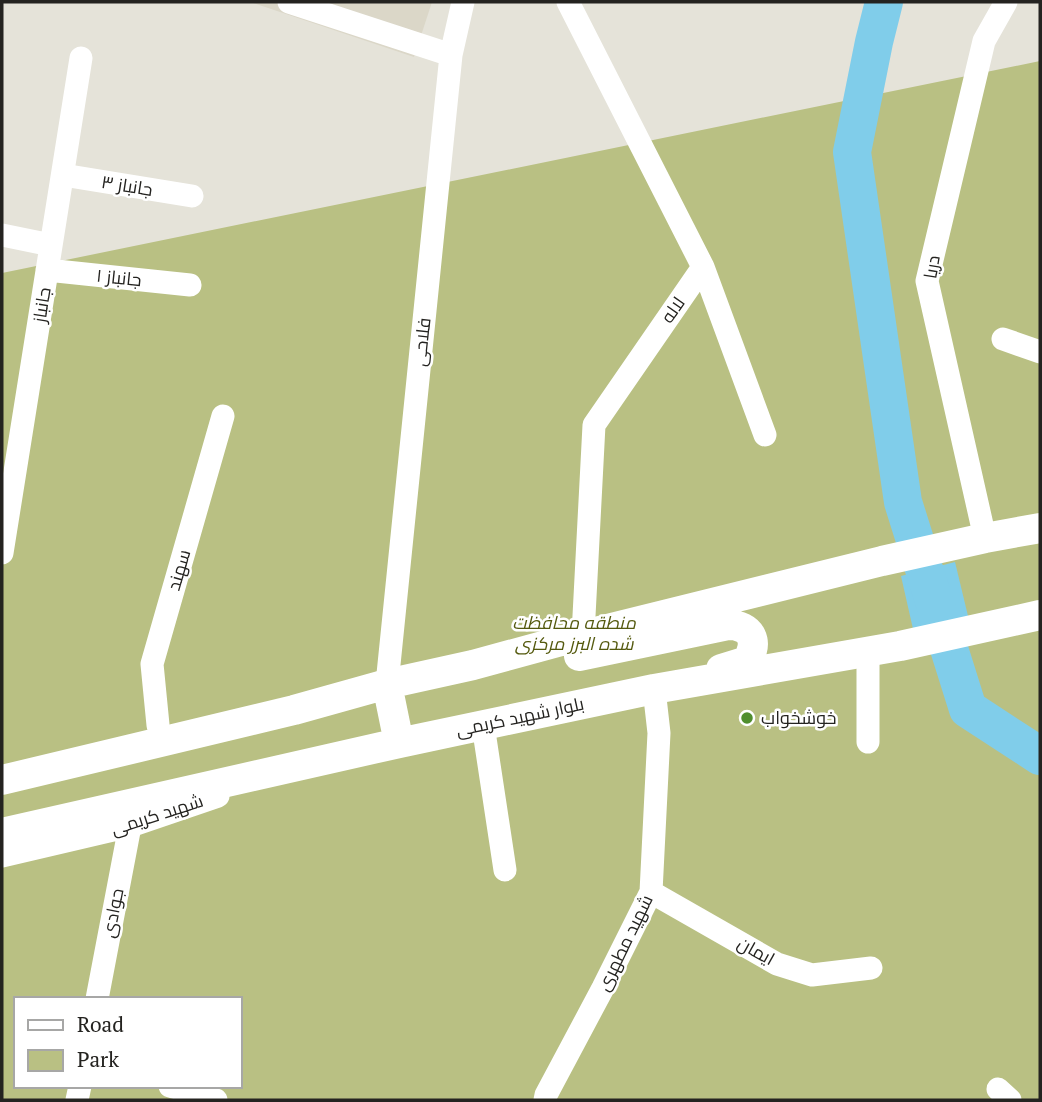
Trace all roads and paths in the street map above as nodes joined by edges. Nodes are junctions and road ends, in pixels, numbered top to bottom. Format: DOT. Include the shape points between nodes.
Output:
graph roads {
  1 [pos="289,2"];
  2 [pos="463,2"];
  3 [pos="568,2"];
  4 [pos="1006,2"];
  5 [pos="451,55"];
  6 [pos="81,58"];
  7 [pos="63,175"];
  8 [pos="192,196"];
  9 [pos="2,235"];
  10 [pos="51,244"];
  11 [pos="703,267"];
  12 [pos="47,270"];
  13 [pos="190,285"];
  14 [pos="1003,339"];
  15 [pos="1040,352"];
  16 [pos="223,416"];
  17 [pos="765,435"];
  18 [pos="1040,528"];
  19 [pos="985,538"];
  20 [pos="2,553"];
  21 [pos="1026,618"];
  22 [pos="583,635"];
  23 [pos="868,652"];
  24 [pos="510,655"];
  25 [pos="387,684"];
  26 [pos="654,689"];
  27 [pos="294,710"];
  28 [pos="158,725"];
  29 [pos="483,725"];
  30 [pos="869,742"];
  31 [pos="399,743"];
  32 [pos="2,758"];
  33 [pos="309,763"];
  34 [pos="2,780"];
  35 [pos="130,826"];
  36 [pos="2,833"];
  37 [pos="2,856"];
  38 [pos="505,870"];
  39 [pos="651,892"];
  40 [pos="871,968"];
  41 [pos="97,997"];
  42 [pos="177,1088"];
  43 [pos="216,1100"];
  44 [pos="545,1100"];
  1 -- 5 [label="street"];
  2 -- 5 [label="street, فلاحی"];
  3 -- 11 [label="street"];
  4 -- 19 [label="street, دریا" via="984,41 927,281"];
  5 -- 25 [label="street, فلاحی"];
  6 -- 7 [label="street, جانباز"];
  7 -- 8 [label="street, جانباز ۳"];
  7 -- 10 [label="street, جانباز"];
  9 -- 10 [label="street"];
  10 -- 12 [label="street, جانباز"];
  11 -- 17 [label="street"];
  11 -- 22 [label="street, لاله" via="594,425"];
  12 -- 13 [label="street, جانباز ۱"];
  12 -- 20 [label="street, جانباز"];
  14 -- 15 [label="street"];
  16 -- 28 [label="street, سهند" via="152,664"];
  18 -- 19 [label="main road"];
  19 -- 22 [label="main road"];
  21 -- 23 [label="main road, بلوار شهید کریمی"];
  22 -- 24 [label="main road"];
  23 -- 26 [label="main road, بلوار شهید کریمی"];
  23 -- 30 [label="street"];
  24 -- 25 [label="main road"];
  24 -- 26 [label="main road" via="543,663 728,625 748,631 753,652 747,661"];
  25 -- 27 [label="main road"];
  25 -- 31 [label="main road"];
  26 -- 29 [label="main road, بلوار شهید کریمی"];
  26 -- 39 [label="street, شهید مطهری" via="659,733"];
  27 -- 28 [label="main road"];
  27 -- 34 [label="main road"];
  28 -- 32 [label="main road"];
  29 -- 31 [label="main road, بلوار شهید کریمی"];
  29 -- 38 [label="street"];
  31 -- 33 [label="main road, بلوار شهید کریمی"];
  33 -- 35 [label="street, شهید کریمی"];
  33 -- 36 [label="main road, بلوار شهید کریمی"];
  35 -- 37 [label="street, شهید کریمی"];
  35 -- 41 [label="street, جوادی"];
  39 -- 40 [label="street, ایمان" via="777,964 812,975"];
  39 -- 44 [label="street, شهید مطهری"];
  42 -- 43 [label="street"];
}
